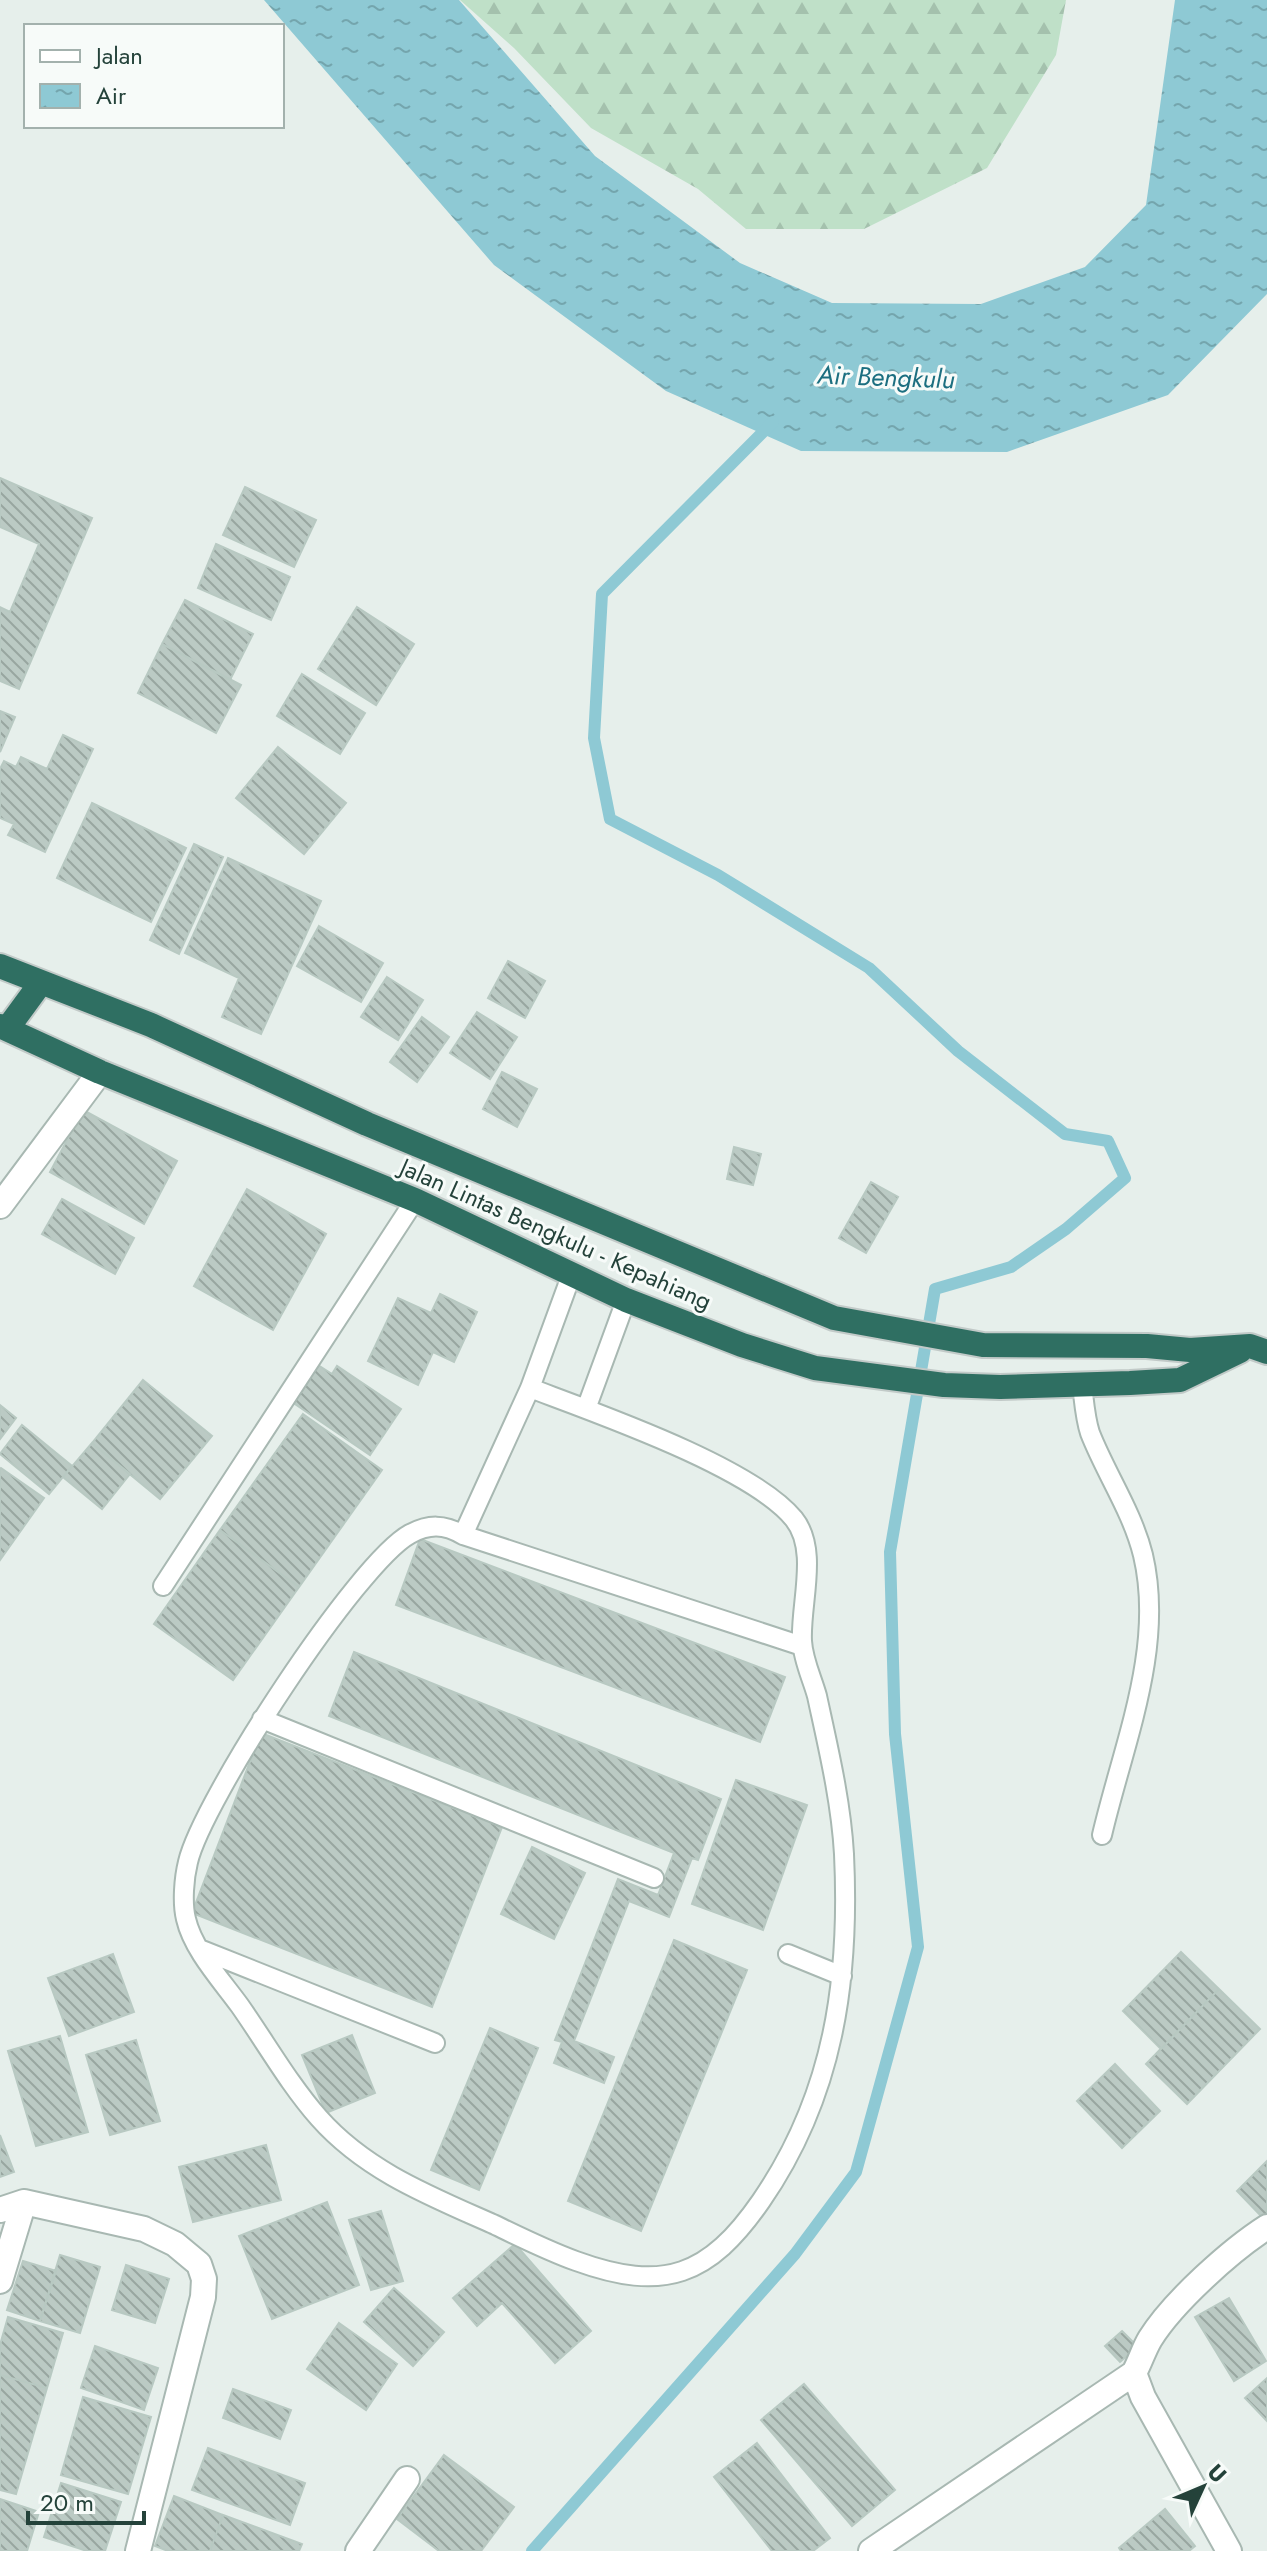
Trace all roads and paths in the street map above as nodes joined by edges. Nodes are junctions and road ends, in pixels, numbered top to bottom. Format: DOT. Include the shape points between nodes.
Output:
graph roads {
  1 [pos="0,966"];
  2 [pos="40,984"];
  3 [pos="4,1027"];
  4 [pos="100,1072"];
  5 [pos="415,1200"];
  6 [pos="0,1206"];
  7 [pos="571,1276"];
  8 [pos="626,1300"];
  9 [pos="1259,1349"];
  10 [pos="1082,1385"];
  11 [pos="530,1388"];
  12 [pos="586,1409"];
  13 [pos="463,1535"];
  14 [pos="163,1586"];
  15 [pos="802,1646"];
  16 [pos="262,1719"];
  17 [pos="1102,1835"];
  18 [pos="654,1878"];
  19 [pos="202,1950"];
  20 [pos="788,1954"];
  21 [pos="842,1976"];
  22 [pos="435,2043"];
  23 [pos="24,2202"];
  24 [pos="0,2210"];
  25 [pos="1267,2227"];
  26 [pos="0,2281"];
  27 [pos="1134,2373"];
  28 [pos="407,2479"];
  29 [pos="138,2551"];
  30 [pos="358,2551"];
  31 [pos="871,2551"];
  32 [pos="1229,2551"];
  1 -- 2 [label="highway, Jalan Lintas Bengkulu - Kepahiang"];
  2 -- 3 [label="highway"];
  2 -- 9 [label="highway, Jalan Lintas Bengkulu - Kepahiang" via="151,1025 367,1124 834,1318 983,1345"];
  3 -- 4 [label="highway, Jalan Lintas Bengkulu - Kepahiang"];
  4 -- 5 [label="highway, Jalan Lintas Bengkulu - Kepahiang"];
  4 -- 6 [label="street"];
  5 -- 7 [label="highway, Jalan Lintas Bengkulu - Kepahiang"];
  5 -- 14 [label="lane"];
  7 -- 8 [label="highway, Jalan Lintas Bengkulu - Kepahiang"];
  7 -- 11 [label="lane"];
  8 -- 10 [label="highway, Jalan Lintas Bengkulu - Kepahiang" via="815,1368 944,1385"];
  8 -- 12 [label="lane"];
  9 -- 10 [label="highway, Jalan Lintas Bengkulu - Kepahiang" via="1180,1380"];
  10 -- 17 [label="lane" via="1089,1431 1143,1554 1152,1608 1141,1685"];
  11 -- 12 [label="lane"];
  11 -- 13 [label="lane"];
  12 -- 15 [label="lane" via="745,1479 790,1513 803,1532 805,1548"];
  13 -- 15 [label="lane"];
  13 -- 16 [label="lane" via="446,1525 405,1536 360,1582"];
  15 -- 21 [label="lane" via="816,1692 844,1848"];
  16 -- 18 [label="lane"];
  16 -- 19 [label="lane" via="188,1861 186,1921"];
  19 -- 21 [label="lane" via="320,2119 357,2153 417,2191 575,2261 619,2274 695,2268 741,2229 791,2158 828,2063"];
  19 -- 22 [label="lane"];
  20 -- 21 [label="lane"];
  23 -- 24 [label="street"];
  23 -- 26 [label="street"];
  23 -- 29 [label="street" via="144,2229 190,2254 204,2279 197,2326"];
  25 -- 27 [label="street" via="1199,2283 1150,2339"];
  27 -- 31 [label="street"];
  27 -- 32 [label="street"];
  28 -- 30 [label="street"];
}
